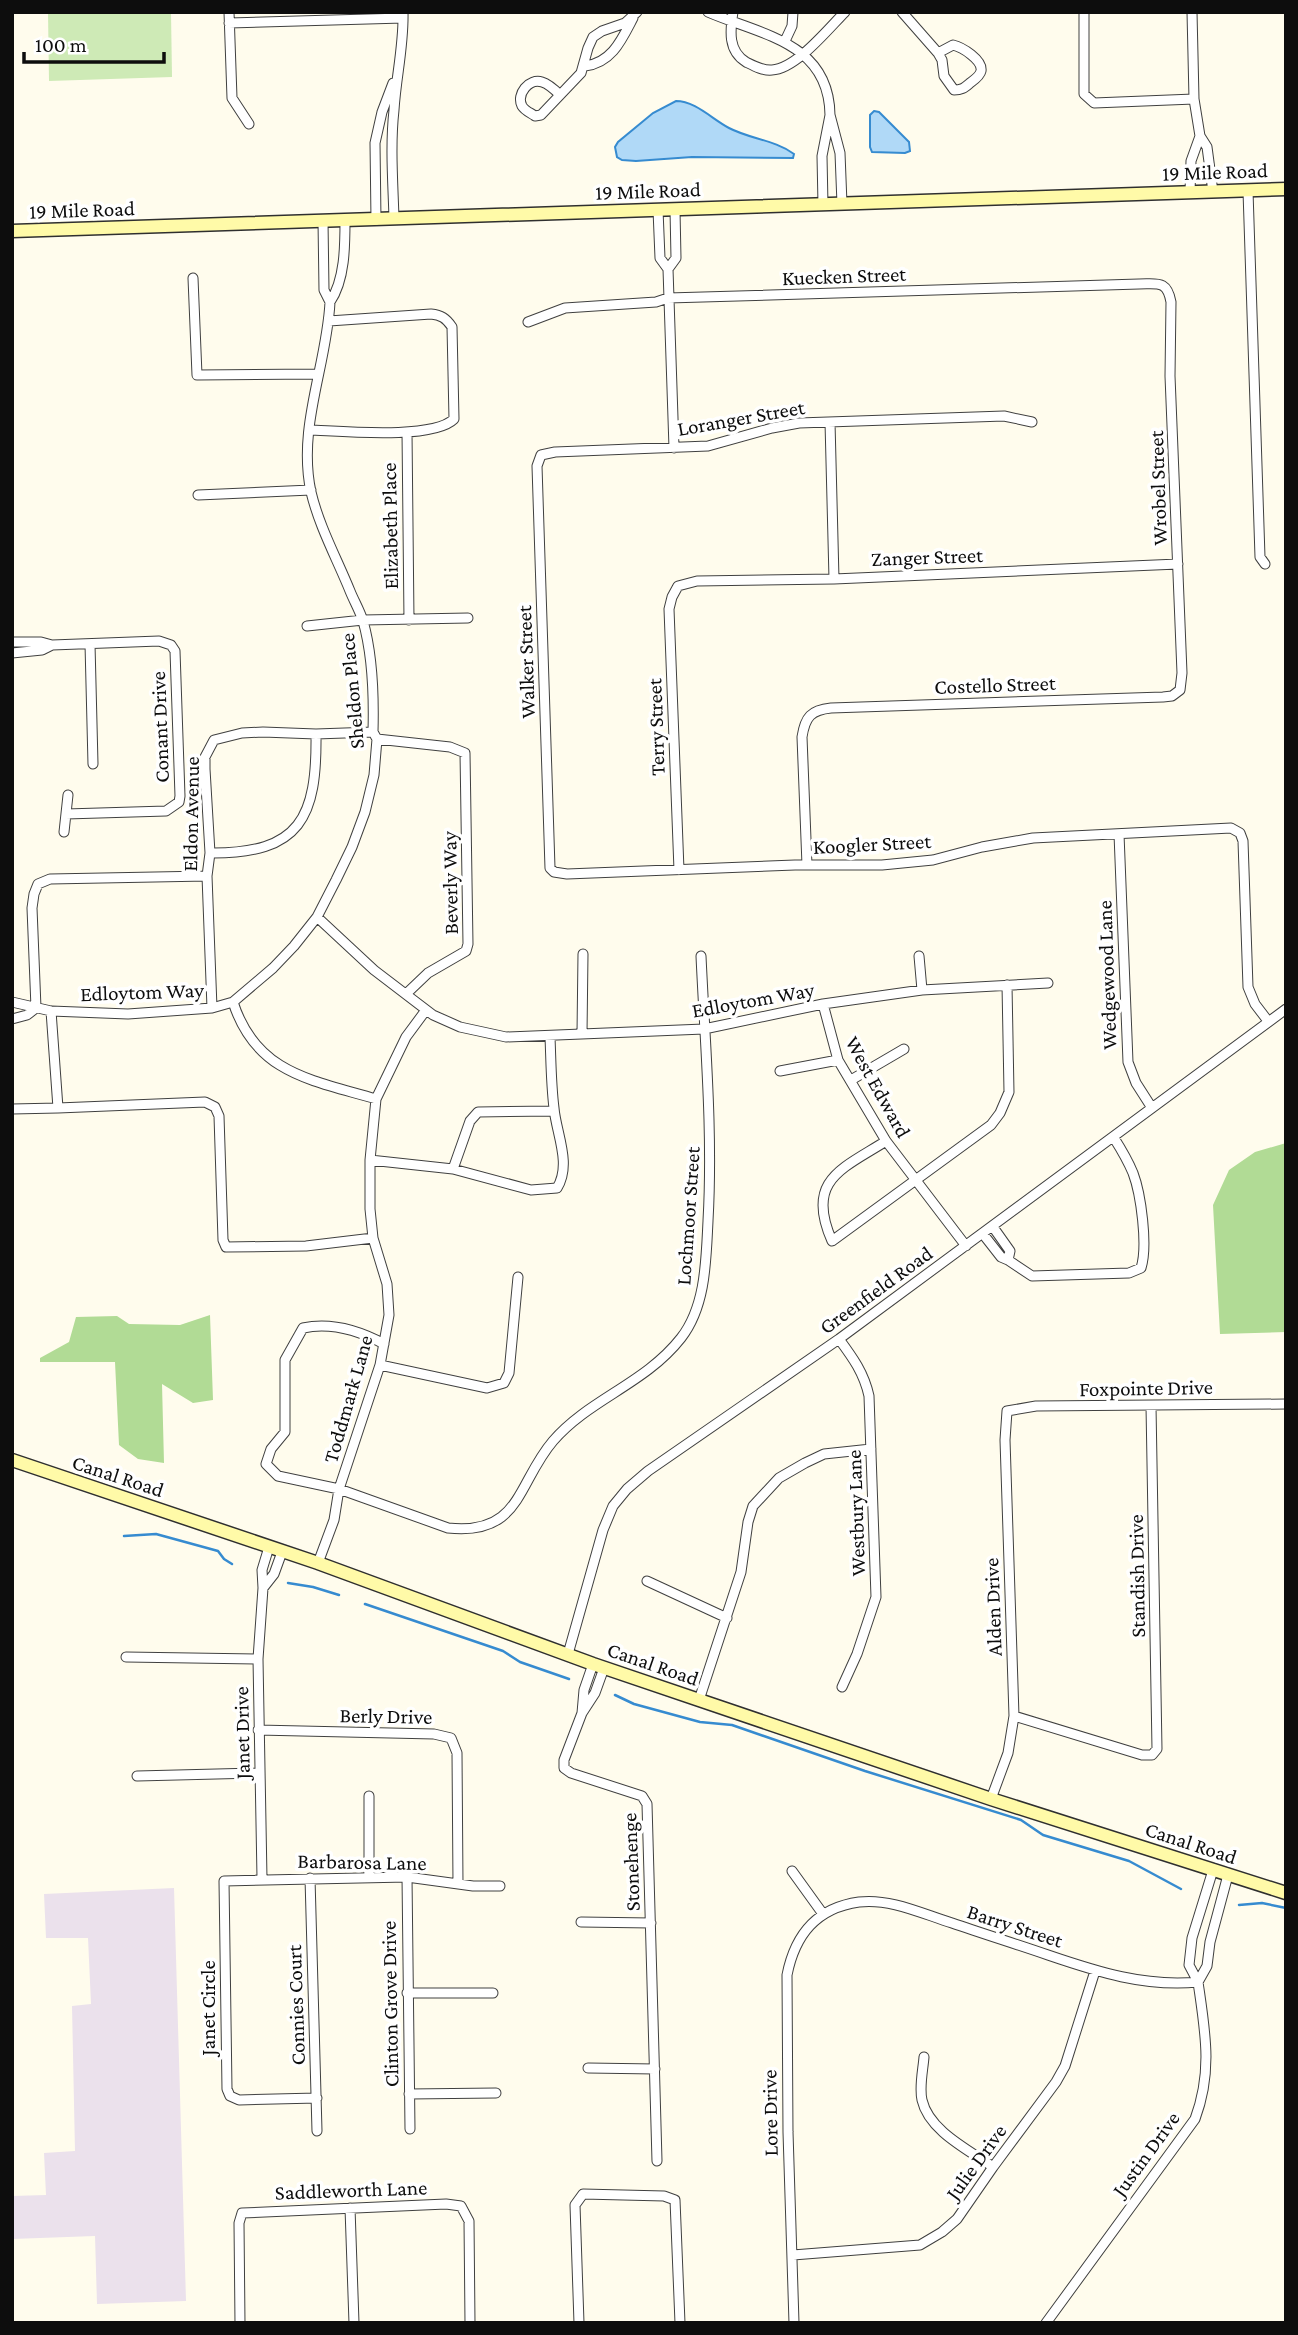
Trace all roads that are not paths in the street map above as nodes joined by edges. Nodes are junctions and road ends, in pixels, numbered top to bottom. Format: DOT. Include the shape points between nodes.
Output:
graph roads {
  1 [pos="708,12"];
  2 [pos="793,12"];
  3 [pos="845,12"];
  4 [pos="901,12"];
  5 [pos="1084,12"];
  6 [pos="1192,12"];
  7 [pos="636,13"];
  8 [pos="403,15"];
  9 [pos="229,17"];
  10 [pos="732,17"];
  11 [pos="786,41"];
  12 [pos="938,53"];
  13 [pos="804,54"];
  14 [pos="400,61"];
  15 [pos="585,66"];
  16 [pos="562,93"];
  17 [pos="1194,99"];
  18 [pos="830,115"];
  19 [pos="249,124"];
  20 [pos="1200,136"];
  21 [pos="376,143"];
  22 [pos="391,144"];
  23 [pos="1286,189"];
  24 [pos="1248,191"];
  25 [pos="1190,192"];
  26 [pos="1213,192"];
  27 [pos="842,204"];
  28 [pos="823,205"];
  29 [pos="658,210"];
  30 [pos="675,210"];
  31 [pos="394,219"];
  32 [pos="345,220"];
  33 [pos="376,220"];
  34 [pos="323,221"];
  35 [pos="12,231"];
  36 [pos="668,269"];
  37 [pos="194,278"];
  38 [pos="1164,286"];
  39 [pos="668,298"];
  40 [pos="330,302"];
  41 [pos="329,321"];
  42 [pos="528,322"];
  43 [pos="317,374"];
  44 [pos="830,422"];
  45 [pos="1032,422"];
  46 [pos="309,430"];
  47 [pos="407,432"];
  48 [pos="674,448"];
  49 [pos="541,455"];
  50 [pos="311,490"];
  51 [pos="198,495"];
  52 [pos="1178,564"];
  53 [pos="1265,564"];
  54 [pos="834,579"];
  55 [pos="678,586"];
  56 [pos="468,618"];
  57 [pos="363,620"];
  58 [pos="409,620"];
  59 [pos="307,626"];
  60 [pos="12,642"];
  61 [pos="90,643"];
  62 [pos="52,645"];
  63 [pos="12,653"];
  64 [pos="1180,690"];
  65 [pos="316,734"];
  66 [pos="375,736"];
  67 [pos="93,764"];
  68 [pos="68,795"];
  69 [pos="66,814"];
  70 [pos="64,832"];
  71 [pos="1119,834"];
  72 [pos="210,853"];
  73 [pos="807,865"];
  74 [pos="550,868"];
  75 [pos="679,870"];
  76 [pos="207,876"];
  77 [pos="317,917"];
  78 [pos="583,954"];
  79 [pos="701,956"];
  80 [pos="919,956"];
  81 [pos="1048,983"];
  82 [pos="1007,985"];
  83 [pos="922,990"];
  84 [pos="406,993"];
  85 [pos="12,1002"];
  86 [pos="233,1002"];
  87 [pos="823,1004"];
  88 [pos="36,1008"];
  89 [pos="212,1009"];
  90 [pos="1286,1009"];
  91 [pos="426,1010"];
  92 [pos="51,1011"];
  93 [pos="12,1019"];
  94 [pos="1268,1021"];
  95 [pos="704,1029"];
  96 [pos="582,1034"];
  97 [pos="550,1037"];
  98 [pos="904,1049"];
  99 [pos="838,1060"];
  100 [pos="780,1071"];
  101 [pos="851,1080"];
  102 [pos="376,1099"];
  103 [pos="58,1108"];
  104 [pos="1152,1108"];
  105 [pos="12,1109"];
  106 [pos="554,1111"];
  107 [pos="1114,1138"];
  108 [pos="886,1141"];
  109 [pos="370,1160"];
  110 [pos="453,1169"];
  111 [pos="916,1181"];
  112 [pos="993,1227"];
  113 [pos="983,1234"];
  114 [pos="373,1238"];
  115 [pos="966,1247"];
  116 [pos="1008,1259"];
  117 [pos="519,1277"];
  118 [pos="839,1339"];
  119 [pos="384,1344"];
  120 [pos="380,1365"];
  121 [pos="1285,1404"];
  122 [pos="1151,1406"];
  123 [pos="1007,1411"];
  124 [pos="1286,1413"];
  125 [pos="872,1449"];
  126 [pos="12,1460"];
  127 [pos="339,1489"];
  128 [pos="269,1547"];
  129 [pos="282,1552"];
  130 [pos="318,1563"];
  131 [pos="647,1581"];
  132 [pos="263,1588"];
  133 [pos="727,1618"];
  134 [pos="568,1654"];
  135 [pos="126,1657"];
  136 [pos="258,1659"];
  137 [pos="598,1666"];
  138 [pos="842,1687"];
  139 [pos="699,1700"];
  140 [pos="582,1713"];
  141 [pos="1014,1716"];
  142 [pos="258,1730"];
  143 [pos="260,1773"];
  144 [pos="137,1776"];
  145 [pos="369,1796"];
  146 [pos="991,1799"];
  147 [pos="1213,1870"];
  148 [pos="792,1871"];
  149 [pos="1228,1875"];
  150 [pos="369,1877"];
  151 [pos="407,1877"];
  152 [pos="262,1878"];
  153 [pos="310,1878"];
  154 [pos="224,1881"];
  155 [pos="458,1883"];
  156 [pos="500,1886"];
  157 [pos="1286,1893"];
  158 [pos="1204,1900"];
  159 [pos="1220,1904"];
  160 [pos="823,1914"];
  161 [pos="581,1922"];
  162 [pos="651,1923"];
  163 [pos="1095,1971"];
  164 [pos="1198,1982"];
  165 [pos="407,1993"];
  166 [pos="493,1993"];
  167 [pos="924,2057"];
  168 [pos="588,2068"];
  169 [pos="655,2068"];
  170 [pos="496,2093"];
  171 [pos="408,2094"];
  172 [pos="317,2098"];
  173 [pos="410,2130"];
  174 [pos="317,2131"];
  175 [pos="657,2161"];
  176 [pos="993,2167"];
  177 [pos="350,2208"];
  178 [pos="793,2255"];
  179 [pos="240,2323"];
  180 [pos="354,2323"];
  181 [pos="470,2323"];
  182 [pos="579,2323"];
  183 [pos="680,2323"];
  184 [pos="794,2323"];
  185 [pos="1046,2323"];
  1 -- 10 [label="street"];
  2 -- 11 [label="street"];
  3 -- 13 [label="street"];
  4 -- 12 [label="street"];
  5 -- 17 [label="street" via="1087,99 1094,103"];
  6 -- 17 [label="street"];
  7 -- 15 [label="street" via="618,47 601,62"];
  7 -- 15 [label="street" via="593,37"];
  8 -- 9 [label="street"];
  8 -- 14 [label="street"];
  9 -- 19 [label="street" via="232,98"];
  10 -- 11 [label="street"];
  10 -- 13 [label="street" via="735,54 760,68 778,69"];
  11 -- 13 [label="street"];
  12 -- 12 [label="street" via="944,76 954,90 961,90 981,71 961,47 953,45"];
  13 -- 18 [label="street" via="826,89"];
  14 -- 21 [label="street"];
  14 -- 22 [label="street"];
  15 -- 16 [label="street"];
  16 -- 16 [label="street" via="531,82 520,100 526,111 536,116"];
  17 -- 20 [label="street"];
  18 -- 27 [label="street" via="840,153"];
  18 -- 28 [label="street" via="822,156"];
  20 -- 25 [label="street" via="1191,160"];
  20 -- 26 [label="street" via="1207,147"];
  21 -- 22 [label="street"];
  21 -- 33 [label="street"];
  22 -- 31 [label="street"];
  23 -- 24 [label="street, 19 Mile Road"];
  24 -- 26 [label="street, 19 Mile Road"];
  24 -- 53 [label="street" via="1260,557"];
  25 -- 26 [label="street, 19 Mile Road"];
  25 -- 27 [label="street, 19 Mile Road"];
  27 -- 28 [label="street, 19 Mile Road"];
  28 -- 30 [label="street, 19 Mile Road"];
  29 -- 30 [label="street, 19 Mile Road"];
  29 -- 31 [label="street, 19 Mile Road"];
  29 -- 36 [label="street" via="660,258"];
  30 -- 36 [label="street" via="676,258"];
  31 -- 33 [label="street, 19 Mile Road"];
  32 -- 33 [label="street, 19 Mile Road"];
  32 -- 34 [label="street, 19 Mile Road"];
  32 -- 40 [label="street, Sheldon Place" via="337,292"];
  34 -- 35 [label="street, 19 Mile Road"];
  34 -- 40 [label="street, Sheldon Place" via="324,289"];
  36 -- 39 [label="street"];
  37 -- 43 [label="street" via="197,375"];
  38 -- 39 [label="street, Kuecken Street"];
  38 -- 52 [label="street, Wrobel Street" via="1171,302"];
  39 -- 42 [label="street, Kuecken Street" via="565,308"];
  39 -- 48 [label="street"];
  40 -- 41 [label="street, Sheldon Place"];
  41 -- 43 [label="street, Sheldon Place"];
  41 -- 47 [label="street" via="431,314 452,327 454,419 439,428"];
  43 -- 46 [label="street, Sheldon Place"];
  44 -- 45 [label="street, Loranger Street" via="1004,416"];
  44 -- 48 [label="street, Loranger Street" via="786,425 708,446"];
  44 -- 54 [label="street"];
  46 -- 47 [label="street"];
  46 -- 50 [label="street, Sheldon Place"];
  47 -- 58 [label="street, Elizabeth Place"];
  48 -- 49 [label="street, Loranger Street"];
  49 -- 74 [label="street, Walker Street" via="537,466"];
  50 -- 51 [label="street"];
  50 -- 57 [label="street, Sheldon Place"];
  52 -- 54 [label="street, Zanger Street"];
  52 -- 64 [label="street, Wrobel Street"];
  54 -- 55 [label="street, Zanger Street" via="697,581"];
  55 -- 75 [label="street, Terry Street" via="670,609"];
  56 -- 58 [label="street"];
  57 -- 58 [label="street"];
  57 -- 59 [label="street"];
  57 -- 66 [label="street, Sheldon Place"];
  60 -- 62 [label="street"];
  61 -- 62 [label="street"];
  61 -- 67 [label="street"];
  61 -- 69 [label="street, Conant Drive" via="159,641 171,645 176,655 180,796 175,807 166,811"];
  62 -- 63 [label="street"];
  64 -- 73 [label="street, Costello Street" via="1163,698 831,708 809,713 802,737"];
  65 -- 66 [label="street, Eldon Avenue"];
  65 -- 72 [label="street" via="312,796 296,827 262,850"];
  65 -- 72 [label="street, Eldon Avenue" via="242,733 214,740 205,757"];
  66 -- 77 [label="street, Sheldon Place" via="365,812"];
  66 -- 84 [label="street, Beverly Way" via="465,753 468,944 466,951 428,972"];
  68 -- 69 [label="street"];
  69 -- 70 [label="street"];
  71 -- 73 [label="street, Koogler Street" via="1033,838 882,865"];
  71 -- 94 [label="street, Koogler Street" via="1236,830 1243,841 1248,987"];
  71 -- 104 [label="street, Wedgewood Lane" via="1128,1062"];
  72 -- 76 [label="street, Eldon Avenue"];
  73 -- 75 [label="street, Koogler Street"];
  74 -- 75 [label="street, Koogler Street" via="567,874"];
  76 -- 88 [label="street" via="50,879 38,884 32,908"];
  76 -- 89 [label="street, Eldon Avenue"];
  77 -- 84 [label="street"];
  77 -- 86 [label="street, Sheldon Place" via="274,968"];
  78 -- 96 [label="street"];
  79 -- 95 [label="street, Lochmoor Street"];
  80 -- 83 [label="street"];
  81 -- 82 [label="street, Edloytom Way"];
  82 -- 83 [label="street, Edloytom Way"];
  82 -- 111 [label="street" via="1006,1101 991,1125"];
  83 -- 87 [label="street, Edloytom Way"];
  84 -- 91 [label="street, Edloytom Way"];
  85 -- 88 [label="street, Edloytom Way"];
  86 -- 89 [label="street, Edloytom Way"];
  86 -- 102 [label="street, Edloytom Way" via="263,1054 282,1067"];
  87 -- 95 [label="street, Edloytom Way"];
  87 -- 99 [label="street, West Edward"];
  88 -- 92 [label="street, Edloytom Way"];
  88 -- 93 [label="street"];
  89 -- 92 [label="street, Edloytom Way" via="128,1014"];
  90 -- 94 [label="street, Greenfield Road"];
  91 -- 97 [label="street, Edloytom Way" via="446,1022 492,1035"];
  91 -- 102 [label="street"];
  92 -- 103 [label="street"];
  94 -- 104 [label="street, Greenfield Road"];
  95 -- 96 [label="street, Edloytom Way"];
  95 -- 127 [label="street, Lochmoor Street" via="711,1164 706,1257 701,1292 683,1336 643,1376 553,1440 512,1508 484,1527 449,1528"];
  96 -- 97 [label="street, Edloytom Way"];
  97 -- 106 [label="street"];
  98 -- 101 [label="street"];
  99 -- 100 [label="street"];
  99 -- 101 [label="street, West Edward"];
  101 -- 108 [label="street, West Edward"];
  102 -- 109 [label="street"];
  103 -- 105 [label="street"];
  103 -- 114 [label="street" via="205,1102 215,1107 226,1247 306,1246"];
  104 -- 107 [label="street, Greenfield Road"];
  106 -- 110 [label="street" via="478,1112 470,1121"];
  106 -- 110 [label="street" via="563,1165 557,1188 531,1190"];
  107 -- 112 [label="street, Greenfield Road"];
  107 -- 116 [label="street" via="1138,1191 1144,1250 1141,1268 1129,1273 1032,1276"];
  108 -- 111 [label="street, West Edward"];
  108 -- 111 [label="street" via="837,1172 828,1183 823,1212 832,1241"];
  109 -- 110 [label="street"];
  109 -- 114 [label="street, Toddmark Lane"];
  111 -- 115 [label="street, West Edward"];
  112 -- 113 [label="street, Greenfield Road"];
  112 -- 116 [label="street" via="1010,1251"];
  113 -- 115 [label="street, Greenfield Road"];
  113 -- 116 [label="street" via="1001,1257"];
  114 -- 119 [label="street, Toddmark Lane" via="387,1284 389,1315"];
  115 -- 118 [label="street, Greenfield Road"];
  117 -- 120 [label="street" via="509,1373 504,1383 488,1388"];
  118 -- 125 [label="street, Westbury Lane" via="865,1380"];
  118 -- 134 [label="street, Greenfield Road" via="627,1489 603,1530"];
  119 -- 120 [label="street, Toddmark Lane"];
  119 -- 127 [label="street, Lochmoor Street" via="363,1333 321,1324 303,1328 285,1360 285,1432 266,1464 278,1476"];
  120 -- 127 [label="street, Toddmark Lane"];
  121 -- 122 [label="street, Foxpointe Drive"];
  121 -- 124 [label="street"];
  122 -- 123 [label="street, Foxpointe Drive" via="1036,1406"];
  122 -- 141 [label="street, Standish Drive" via="1158,1745 1152,1755 1142,1755"];
  123 -- 141 [label="street, Alden Drive" via="1004,1440"];
  125 -- 133 [label="street" via="824,1454 779,1478 763,1493 748,1522 741,1572"];
  125 -- 138 [label="street, Westbury Lane" via="876,1597"];
  126 -- 128 [label="street, Canal Road"];
  127 -- 130 [label="street, Toddmark Lane" via="334,1520"];
  128 -- 129 [label="street, Canal Road"];
  128 -- 132 [label="street, Janet Drive" via="262,1570"];
  129 -- 130 [label="street, Canal Road"];
  129 -- 132 [label="street, Janet Drive"];
  130 -- 134 [label="street, Canal Road"];
  131 -- 133 [label="street"];
  132 -- 136 [label="street, Janet Drive"];
  133 -- 139 [label="street"];
  134 -- 137 [label="street, Canal Road"];
  135 -- 136 [label="street"];
  136 -- 142 [label="street, Janet Drive"];
  137 -- 139 [label="street, Canal Road"];
  137 -- 140 [label="street, Stonehenge" via="594,1693"];
  137 -- 140 [label="street, Stonehenge" via="584,1690"];
  139 -- 146 [label="street, Canal Road"];
  140 -- 162 [label="street, Stonehenge" via="564,1768 642,1796 647,1804"];
  141 -- 146 [label="street, Alden Drive" via="1008,1753"];
  142 -- 143 [label="street, Janet Drive"];
  142 -- 155 [label="street, Berly Drive" via="450,1738 457,1753"];
  143 -- 144 [label="street"];
  143 -- 152 [label="street, Janet Drive"];
  145 -- 150 [label="street"];
  146 -- 147 [label="street, Canal Road"];
  147 -- 149 [label="street, Canal Road"];
  147 -- 158 [label="street, Justin Drive"];
  148 -- 160 [label="street"];
  149 -- 157 [label="street, Canal Road"];
  149 -- 159 [label="street, Justin Drive"];
  150 -- 151 [label="street, Barbarosa Lane"];
  150 -- 153 [label="street, Barbarosa Lane"];
  151 -- 155 [label="street, Barbarosa Lane"];
  151 -- 165 [label="street, Clinton Grove Drive"];
  152 -- 153 [label="street, Barbarosa Lane"];
  152 -- 154 [label="street, Barbarosa Lane"];
  153 -- 172 [label="street, Connies Court"];
  154 -- 172 [label="street, Janet Circle" via="227,2090 239,2100"];
  155 -- 156 [label="street, Barbarosa Lane"];
  158 -- 159 [label="street"];
  158 -- 164 [label="street, Justin Drive" via="1189,1965"];
  159 -- 164 [label="street, Justin Drive" via="1207,1966"];
  160 -- 163 [label="street, Barry Street" via="859,1902 907,1908"];
  160 -- 178 [label="street, Lore Drive" via="799,1938 787,1975"];
  161 -- 162 [label="street"];
  162 -- 169 [label="street, Stonehenge"];
  163 -- 164 [label="street, Barry Street" via="1148,1982"];
  163 -- 176 [label="street, Julie Drive" via="1065,2066"];
  164 -- 185 [label="street, Justin Drive" via="1205,2022 1206,2081 1195,2119"];
  165 -- 166 [label="street"];
  165 -- 171 [label="street, Clinton Grove Drive"];
  167 -- 176 [label="street" via="921,2098 930,2118"];
  168 -- 169 [label="street"];
  169 -- 175 [label="street, Stonehenge"];
  170 -- 171 [label="street"];
  171 -- 173 [label="street, Clinton Grove Drive"];
  172 -- 174 [label="street, Connies Court"];
  176 -- 178 [label="street, Julie Drive" via="957,2219 920,2245"];
  177 -- 179 [label="street, Saddleworth Lane" via="242,2213"];
  177 -- 180 [label="street"];
  177 -- 181 [label="street, Saddleworth Lane" via="461,2206 469,2221"];
  178 -- 184 [label="street, Lore Drive"];
  182 -- 183 [label="street" via="575,2205 583,2194 676,2200"];
}
